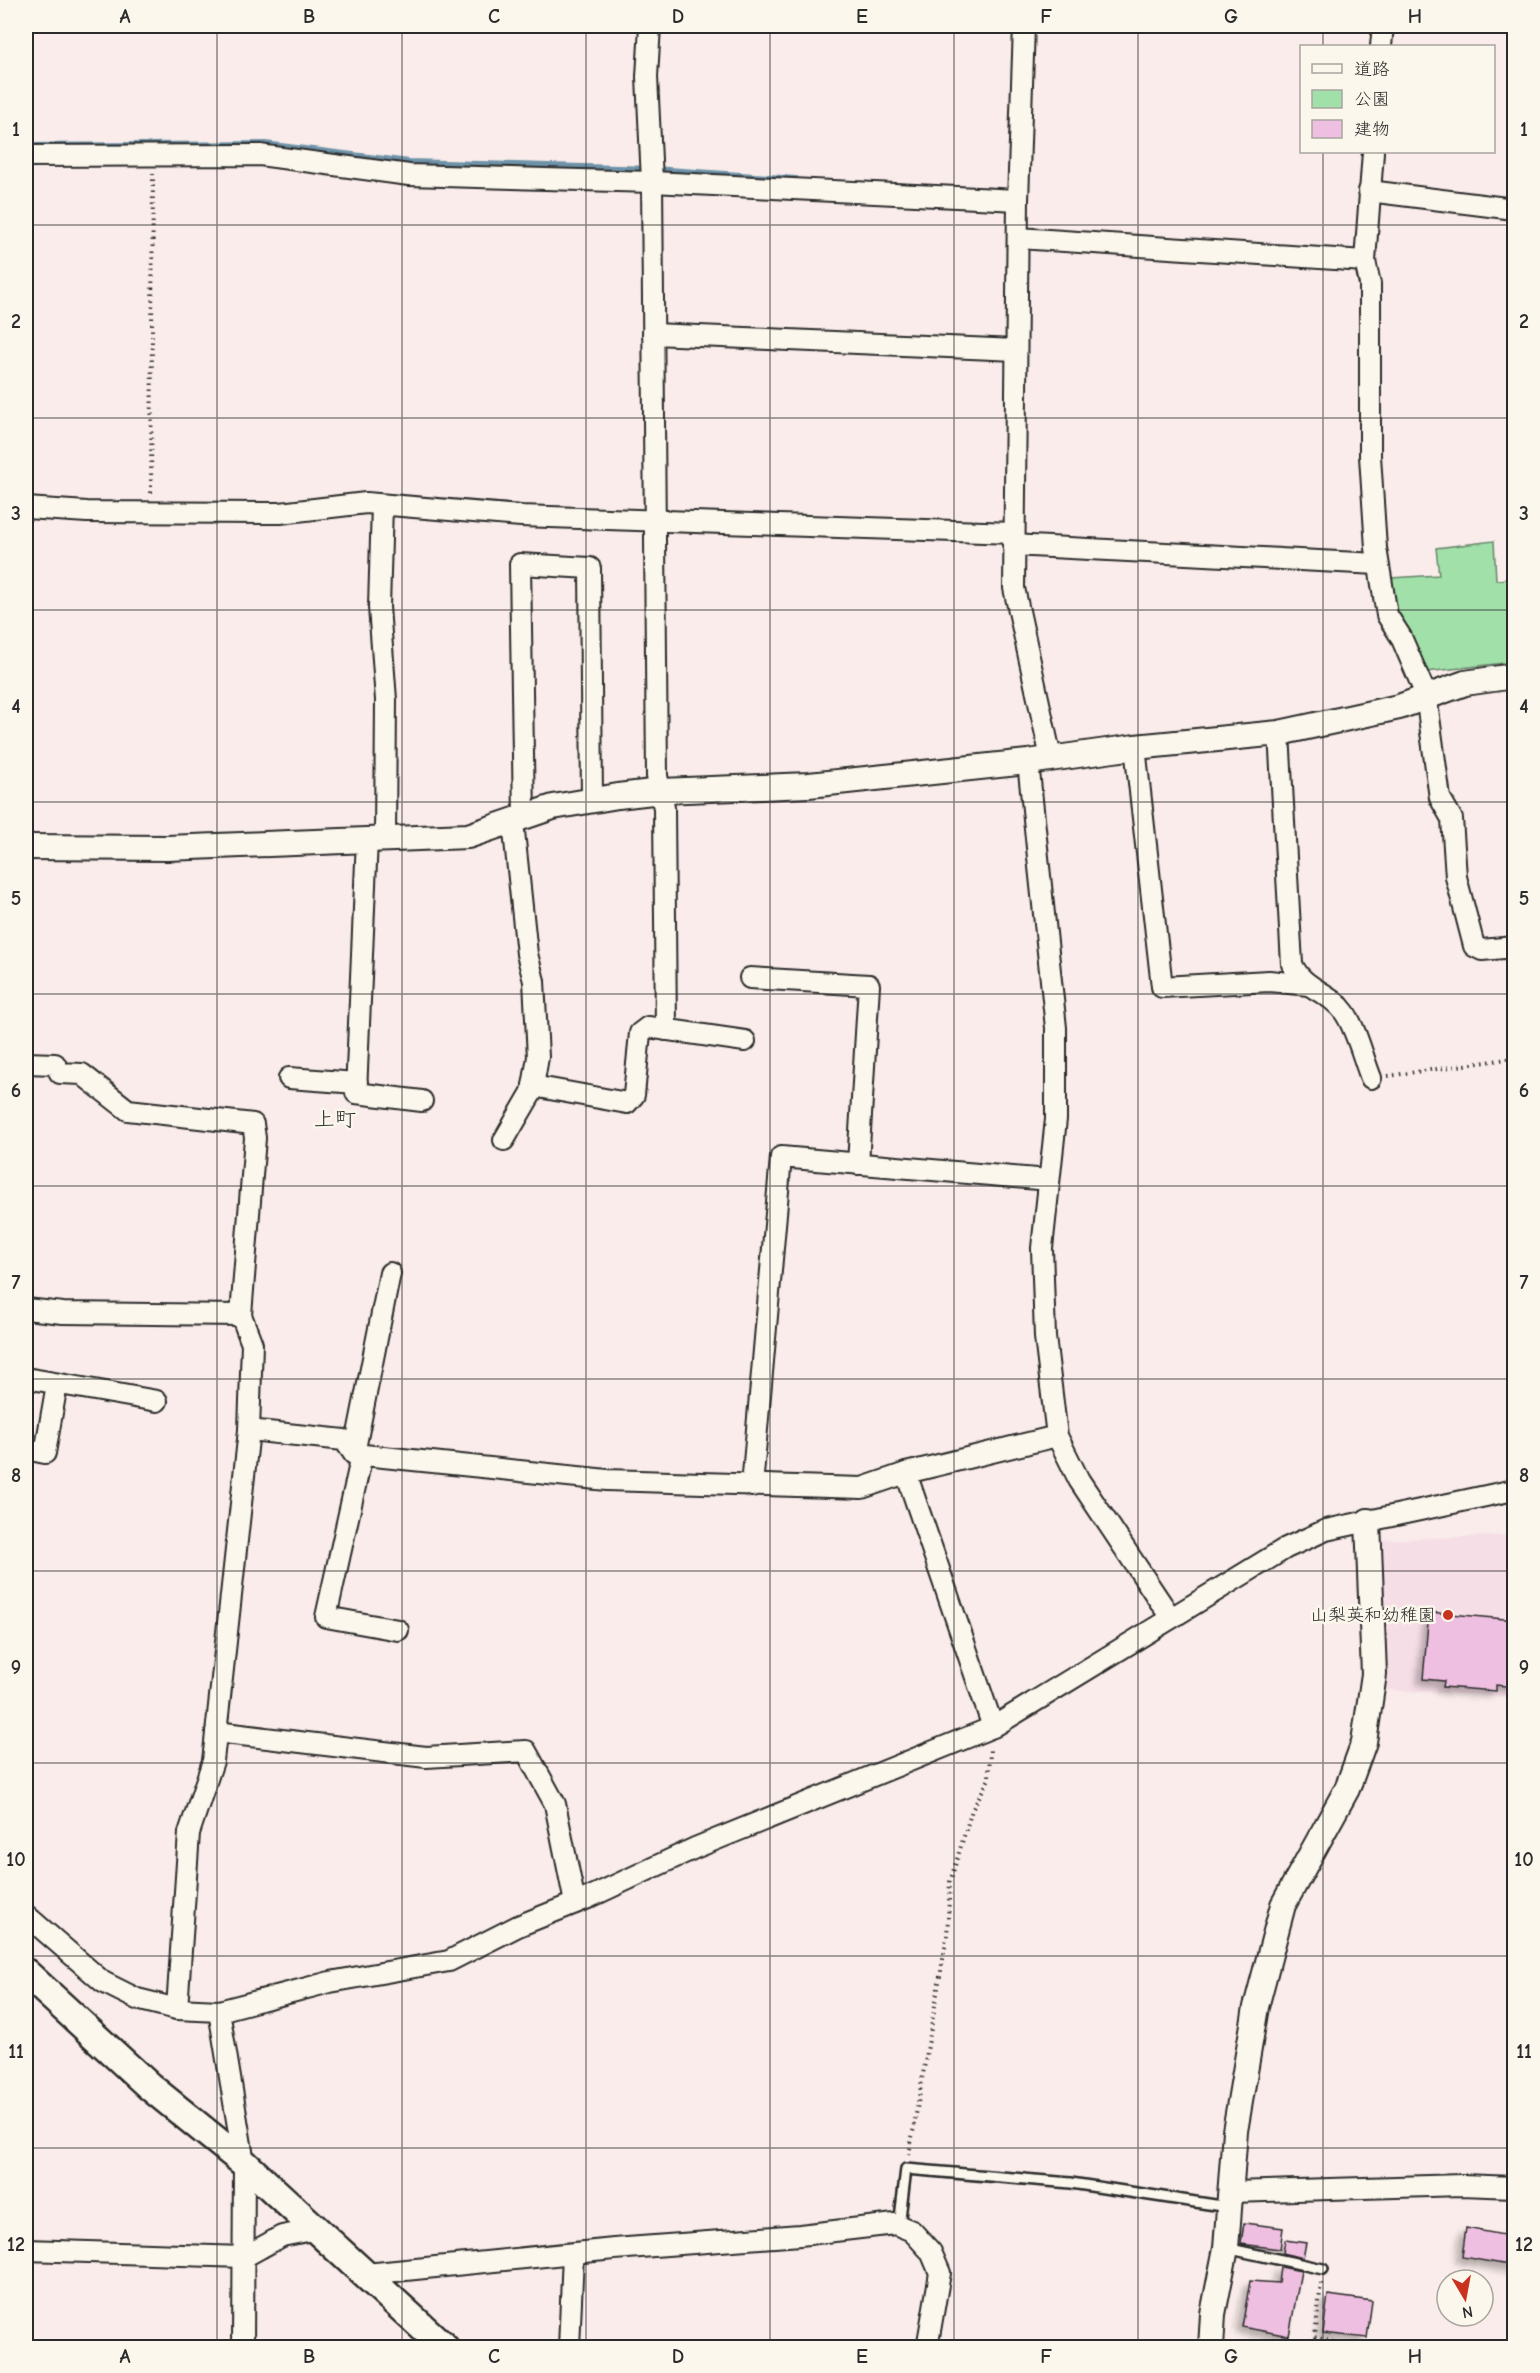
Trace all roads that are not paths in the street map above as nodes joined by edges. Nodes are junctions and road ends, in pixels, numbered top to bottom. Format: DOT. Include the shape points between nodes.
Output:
graph roads {
  1 [pos="650,26"];
  2 [pos="1024,26"];
  3 [pos="1383,26"];
  4 [pos="1382,45"];
  5 [pos="1372,153"];
  6 [pos="26,156"];
  7 [pos="651,176"];
  8 [pos="1369,191"];
  9 [pos="1018,200"];
  10 [pos="1515,209"];
  11 [pos="1018,238"];
  12 [pos="1365,261"];
  13 [pos="653,334"];
  14 [pos="1016,350"];
  15 [pos="382,505"];
  16 [pos="26,508"];
  17 [pos="655,522"];
  18 [pos="1013,539"];
  19 [pos="1378,564"];
  20 [pos="1515,676"];
  21 [pos="1426,695"];
  22 [pos="1279,733"];
  23 [pos="1135,747"];
  24 [pos="1039,760"];
  25 [pos="661,791"];
  26 [pos="592,800"];
  27 [pos="518,820"];
  28 [pos="376,839"];
  29 [pos="26,847"];
  30 [pos="1515,947"];
  31 [pos="750,978"];
  32 [pos="1309,985"];
  33 [pos="666,1030"];
  34 [pos="746,1041"];
  35 [pos="26,1063"];
  36 [pos="289,1078"];
  37 [pos="1371,1078"];
  38 [pos="357,1083"];
  39 [pos="533,1086"];
  40 [pos="422,1101"];
  41 [pos="504,1140"];
  42 [pos="858,1164"];
  43 [pos="1049,1180"];
  44 [pos="390,1273"];
  45 [pos="26,1309"];
  46 [pos="241,1315"];
  47 [pos="26,1378"];
  48 [pos="57,1384"];
  49 [pos="157,1401"];
  50 [pos="249,1430"];
  51 [pos="1057,1436"];
  52 [pos="26,1449"];
  53 [pos="358,1454"];
  54 [pos="906,1473"];
  55 [pos="752,1485"];
  56 [pos="1515,1490"];
  57 [pos="1368,1521"];
  58 [pos="1171,1618"];
  59 [pos="398,1630"];
  60 [pos="989,1728"];
  61 [pos="216,1732"];
  62 [pos="575,1903"];
  63 [pos="26,1915"];
  64 [pos="26,1973"];
  65 [pos="177,2009"];
  66 [pos="219,2011"];
  67 [pos="244,2163"];
  68 [pos="1515,2187"];
  69 [pos="1231,2200"];
  70 [pos="899,2226"];
  71 [pos="317,2229"];
  72 [pos="1226,2248"];
  73 [pos="26,2250"];
  74 [pos="573,2254"];
  75 [pos="244,2257"];
  76 [pos="1323,2269"];
  77 [pos="366,2274"];
  78 [pos="243,2348"];
  79 [pos="445,2348"];
  80 [pos="569,2348"];
  81 [pos="927,2348"];
  82 [pos="1211,2348"];
  1 -- 7 [label="street" via="647,77"];
  2 -- 9 [label="street"];
  3 -- 4 [label="street"];
  5 -- 8 [label="street"];
  6 -- 7 [label="street" via="260,155 409,175"];
  7 -- 9 [label="street"];
  7 -- 13 [label="street"];
  8 -- 10 [label="street"];
  8 -- 12 [label="street"];
  9 -- 11 [label="street"];
  11 -- 12 [label="street"];
  11 -- 14 [label="street"];
  12 -- 19 [label="street" via="1370,284 1370,456"];
  13 -- 14 [label="street"];
  13 -- 17 [label="street"];
  14 -- 18 [label="street"];
  15 -- 16 [label="street" via="366,503 280,513"];
  15 -- 17 [label="street"];
  15 -- 28 [label="street" via="379,606 386,700"];
  17 -- 18 [label="street"];
  17 -- 25 [label="street" via="657,776"];
  18 -- 19 [label="street"];
  18 -- 24 [label="street" via="1014,588"];
  19 -- 21 [label="street" via="1388,615"];
  20 -- 21 [label="street" via="1466,683"];
  21 -- 22 [label="street" via="1399,707"];
  21 -- 30 [label="street" via="1440,798 1452,819 1456,877 1474,946 1482,950"];
  22 -- 23 [label="street"];
  22 -- 32 [label="street" via="1292,964 1299,979"];
  23 -- 24 [label="street"];
  23 -- 32 [label="street" via="1162,987 1269,981"];
  24 -- 25 [label="street" via="809,785"];
  24 -- 43 [label="street" via="1056,1028 1056,1119"];
  25 -- 26 [label="street"];
  25 -- 33 [label="street"];
  26 -- 27 [label="street" via="554,807"];
  26 -- 27 [label="street" via="590,568 520,564"];
  27 -- 28 [label="street" via="468,836"];
  27 -- 39 [label="street" via="527,954 534,981 538,1057"];
  28 -- 29 [label="street" via="167,848"];
  28 -- 38 [label="street"];
  31 -- 42 [label="street" via="869,985"];
  32 -- 37 [label="street" via="1345,1013"];
  33 -- 34 [label="street"];
  33 -- 39 [label="street" via="648,1027 640,1033 634,1095 627,1103"];
  35 -- 46 [label="street" via="55,1064 60,1072 82,1074 128,1110 253,1124"];
  36 -- 38 [label="street"];
  38 -- 40 [label="street" via="356,1093"];
  39 -- 41 [label="street"];
  42 -- 43 [label="street"];
  42 -- 55 [label="street" via="781,1157"];
  43 -- 51 [label="street" via="1041,1248 1045,1337"];
  44 -- 53 [label="street"];
  45 -- 46 [label="street"];
  46 -- 50 [label="street" via="252,1344"];
  47 -- 48 [label="street"];
  48 -- 49 [label="street"];
  48 -- 52 [label="street" via="45,1452"];
  50 -- 53 [label="street" via="344,1440"];
  50 -- 61 [label="street"];
  51 -- 54 [label="street"];
  51 -- 58 [label="street" via="1079,1480"];
  53 -- 55 [label="street" via="607,1480"];
  53 -- 59 [label="street" via="326,1617"];
  54 -- 55 [label="street" via="862,1488"];
  54 -- 60 [label="street"];
  56 -- 57 [label="street"];
  57 -- 58 [label="street" via="1326,1530 1286,1548"];
  57 -- 69 [label="street" via="1374,1674 1364,1742 1347,1789 1283,1905 1256,2007 1235,2131"];
  58 -- 60 [label="street"];
  60 -- 62 [label="street" via="695,1848"];
  61 -- 62 [label="street" via="426,1756 526,1751 555,1804"];
  61 -- 65 [label="street" via="213,1761 189,1833"];
  62 -- 66 [label="street" via="449,1960 330,1982"];
  63 -- 65 [label="street" via="103,1982 137,1999"];
  64 -- 67 [label="main road" via="149,2086"];
  65 -- 66 [label="street"];
  66 -- 67 [label="street"];
  67 -- 71 [label="main road"];
  67 -- 75 [label="street"];
  68 -- 69 [label="street" via="1450,2186"];
  69 -- 70 [label="lane" via="906,2169"];
  69 -- 72 [label="street"];
  70 -- 74 [label="street"];
  70 -- 81 [label="street" via="912,2232 931,2252 940,2273"];
  71 -- 75 [label="street" via="282,2236"];
  71 -- 77 [label="main road"];
  72 -- 76 [label="lane"];
  72 -- 82 [label="street"];
  73 -- 75 [label="street"];
  74 -- 77 [label="street"];
  74 -- 80 [label="street"];
  75 -- 78 [label="street"];
  77 -- 79 [label="main road"];
}
